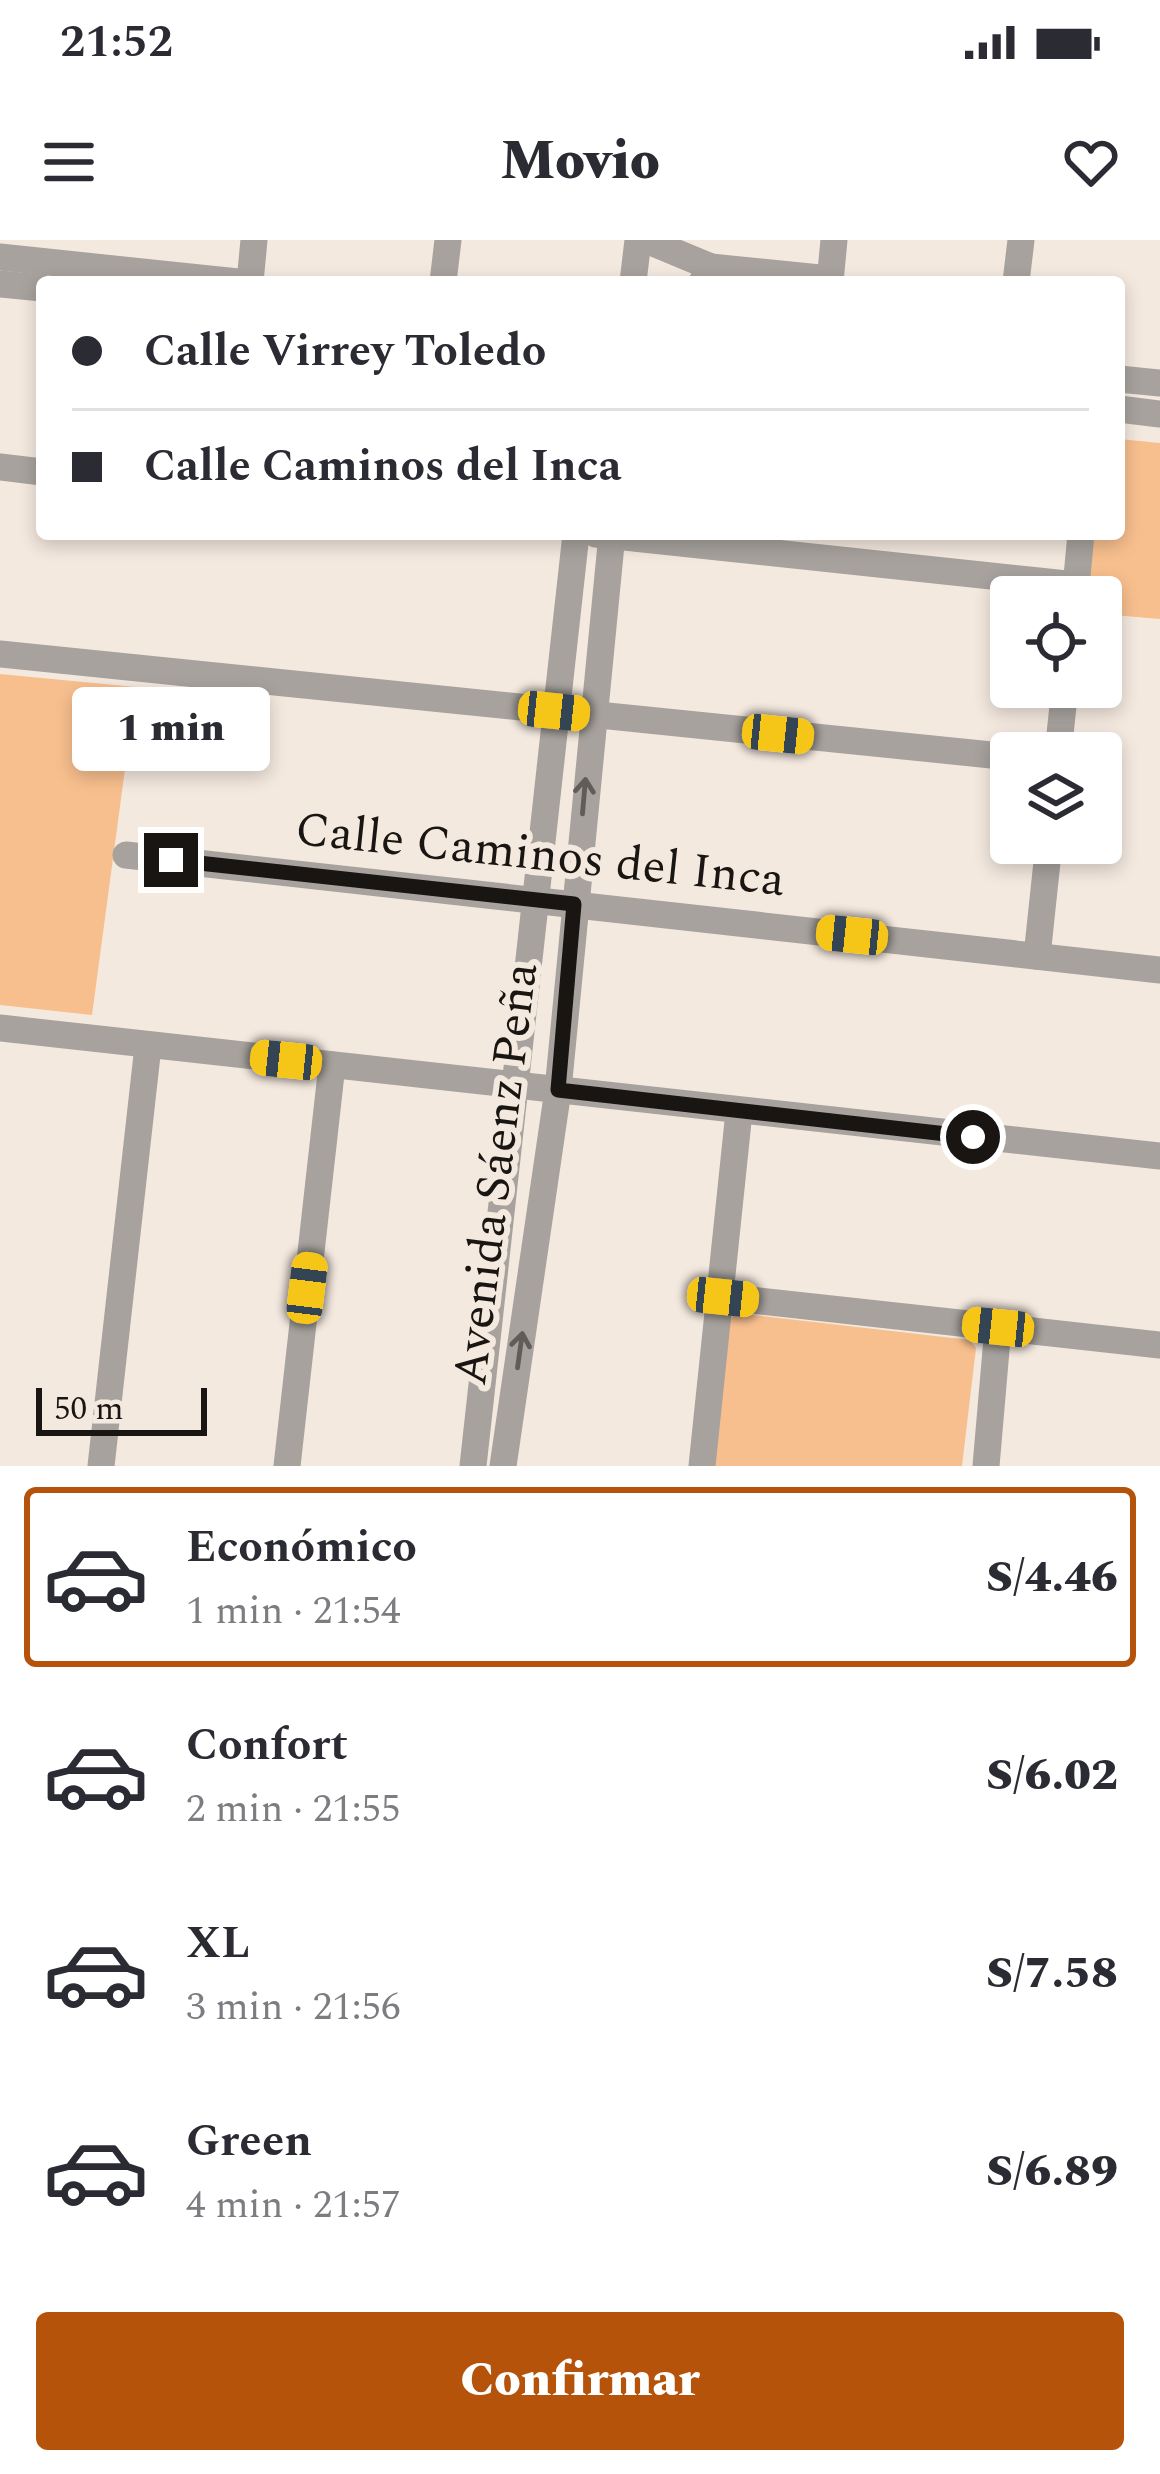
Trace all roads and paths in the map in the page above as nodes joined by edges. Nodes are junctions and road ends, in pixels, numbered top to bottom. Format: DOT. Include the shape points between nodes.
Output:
graph roads {
  1 [pos="254,240"];
  2 [pos="448,240"];
  3 [pos="642,240"];
  4 [pos="834,240"];
  5 [pos="1022,240"];
  6 [pos="0,257"];
  7 [pos="52,264"];
  8 [pos="706,275"];
  9 [pos="176,276"];
  10 [pos="251,276"];
  11 [pos="444,276"];
  12 [pos="634,276"];
  13 [pos="830,276"];
  14 [pos="1017,276"];
  15 [pos="0,284"];
  16 [pos="1125,380"];
  17 [pos="1160,383"];
  18 [pos="1125,410"];
  19 [pos="1160,414"];
  20 [pos="0,467"];
  21 [pos="36,471"];
  22 [pos="575,540"];
  23 [pos="606,540"];
  24 [pos="648,540"];
  25 [pos="1080,540"];
  26 [pos="1077,576"];
  27 [pos="990,581"];
  28 [pos="0,654"];
  29 [pos="554,711"];
  30 [pos="592,715"];
  31 [pos="990,755"];
  32 [pos="125,855"];
  33 [pos="1047,864"];
  34 [pos="537,900"];
  35 [pos="574,904"];
  36 [pos="1037,956"];
  37 [pos="1160,970"];
  38 [pos="0,1028"];
  39 [pos="148,1046"];
  40 [pos="332,1065"];
  41 [pos="519,1085"];
  42 [pos="558,1090"];
  43 [pos="740,1112"];
  44 [pos="1160,1156"];
  45 [pos="723,1297"];
  46 [pos="998,1327"];
  47 [pos="1160,1345"];
  48 [pos="101,1466"];
  49 [pos="287,1466"];
  50 [pos="473,1466"];
  51 [pos="503,1466"];
  52 [pos="702,1466"];
  53 [pos="986,1466"];
  1 -- 10 [label="street"];
  2 -- 11 [label="street"];
  3 -- 8 [label="street"];
  3 -- 12 [label="street"];
  4 -- 13 [label="street"];
  5 -- 14 [label="street"];
  6 -- 7 [label="street"];
  7 -- 9 [label="street"];
  7 -- 15 [label="street"];
  16 -- 17 [label="street"];
  18 -- 19 [label="street"];
  20 -- 21 [label="street"];
  22 -- 29 [label="street, Avenida Sáenz Peña"];
  23 -- 30 [label="street, Avenida Sáenz Peña"];
  24 -- 27 [label="street"];
  25 -- 26 [label="street"];
  28 -- 29 [label="street"];
  29 -- 30 [label="street"];
  29 -- 34 [label="street, Avenida Sáenz Peña"];
  30 -- 31 [label="street"];
  35 -- 30 [label="street, Avenida Sáenz Peña, one-way"];
  32 -- 34 [label="street, Calle Caminos del Inca"];
  33 -- 36 [label="street"];
  34 -- 35 [label="street, Calle Caminos del Inca"];
  34 -- 41 [label="street, Avenida Sáenz Peña"];
  35 -- 36 [label="street, Calle Caminos del Inca"];
  35 -- 42 [label="street, Avenida Sáenz Peña"];
  36 -- 37 [label="street, Calle Caminos del Inca"];
  38 -- 39 [label="street"];
  39 -- 40 [label="street"];
  39 -- 48 [label="street"];
  40 -- 41 [label="street"];
  40 -- 49 [label="street"];
  41 -- 42 [label="street"];
  41 -- 50 [label="street, Avenida Sáenz Peña"];
  42 -- 43 [label="street"];
  51 -- 42 [label="street, Avenida Sáenz Peña, one-way"];
  43 -- 44 [label="street"];
  43 -- 45 [label="street"];
  45 -- 46 [label="street"];
  45 -- 52 [label="street"];
  46 -- 47 [label="street"];
  46 -- 53 [label="street"];
}
